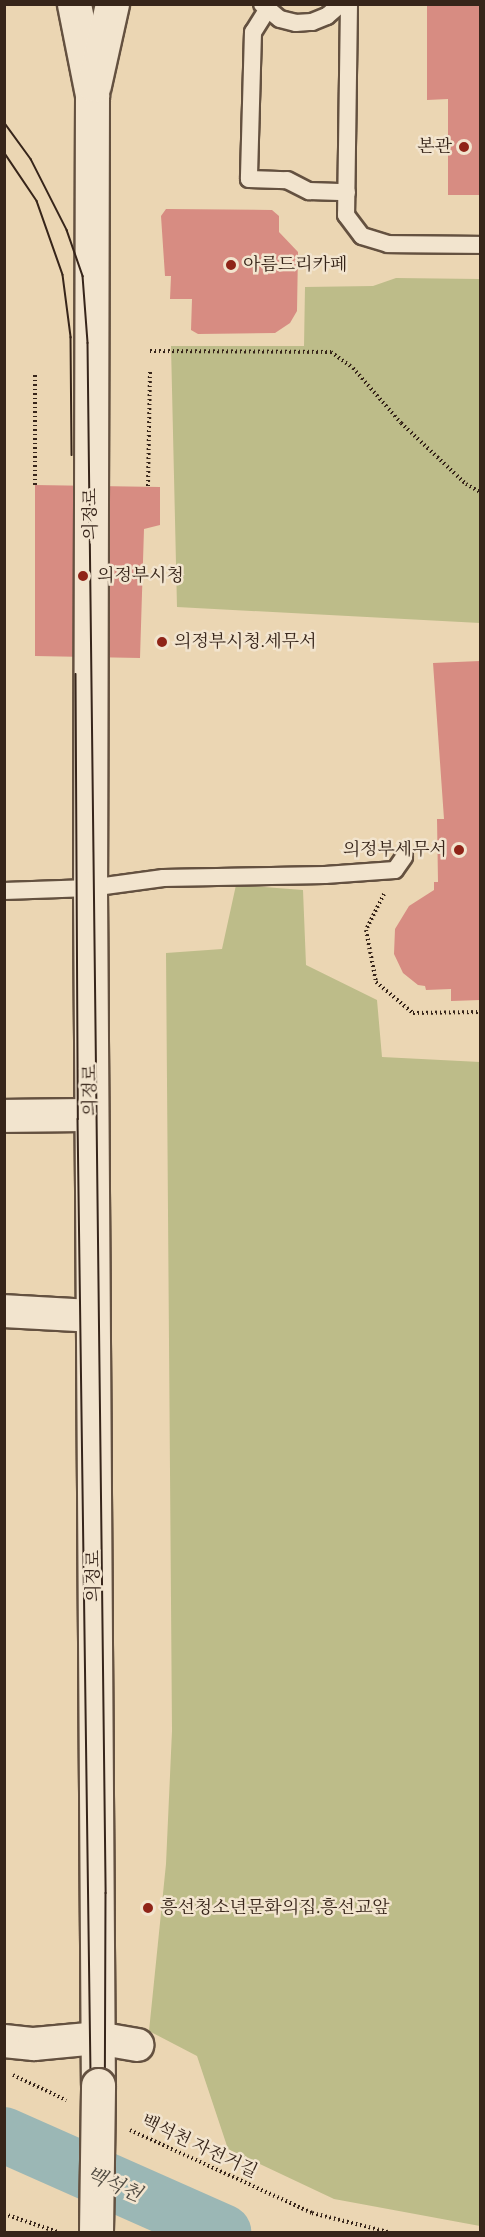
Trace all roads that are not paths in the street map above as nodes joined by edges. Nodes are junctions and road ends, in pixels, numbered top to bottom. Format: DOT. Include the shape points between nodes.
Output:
graph roads {
  1 [pos="74,4"];
  2 [pos="112,4"];
  3 [pos="340,4"];
  4 [pos="349,4"];
  5 [pos="265,7"];
  6 [pos="92,95"];
  7 [pos="347,192"];
  8 [pos="480,245"];
  9 [pos="400,864"];
  10 [pos="90,888"];
  11 [pos="4,891"];
  12 [pos="91,1115"];
  13 [pos="4,1116"];
  14 [pos="4,1311"];
  15 [pos="93,1316"];
  16 [pos="97,2038"];
  17 [pos="4,2042"];
  18 [pos="137,2045"];
  19 [pos="96,2232"];
  1 -- 6 [label="street, 의정로"];
  2 -- 6 [label="street, 의정로"];
  3 -- 5 [label="lane" via="327,16 296,23 280,19"];
  4 -- 7 [label="lane"];
  5 -- 7 [label="lane" via="253,32 249,179 287,180 309,191"];
  6 -- 10 [label="street, 의정로"];
  7 -- 8 [label="lane" via="346,215 362,236 388,244"];
  9 -- 10 [label="lane" via="325,875 163,878"];
  10 -- 11 [label="lane"];
  10 -- 12 [label="street, 의정로"];
  12 -- 13 [label="street"];
  12 -- 15 [label="street, 의정로"];
  14 -- 15 [label="street"];
  15 -- 16 [label="street, 의정로"];
  16 -- 17 [label="street" via="34,2044"];
  16 -- 18 [label="street"];
  16 -- 19 [label="street, 의정로, bridge"];
}
